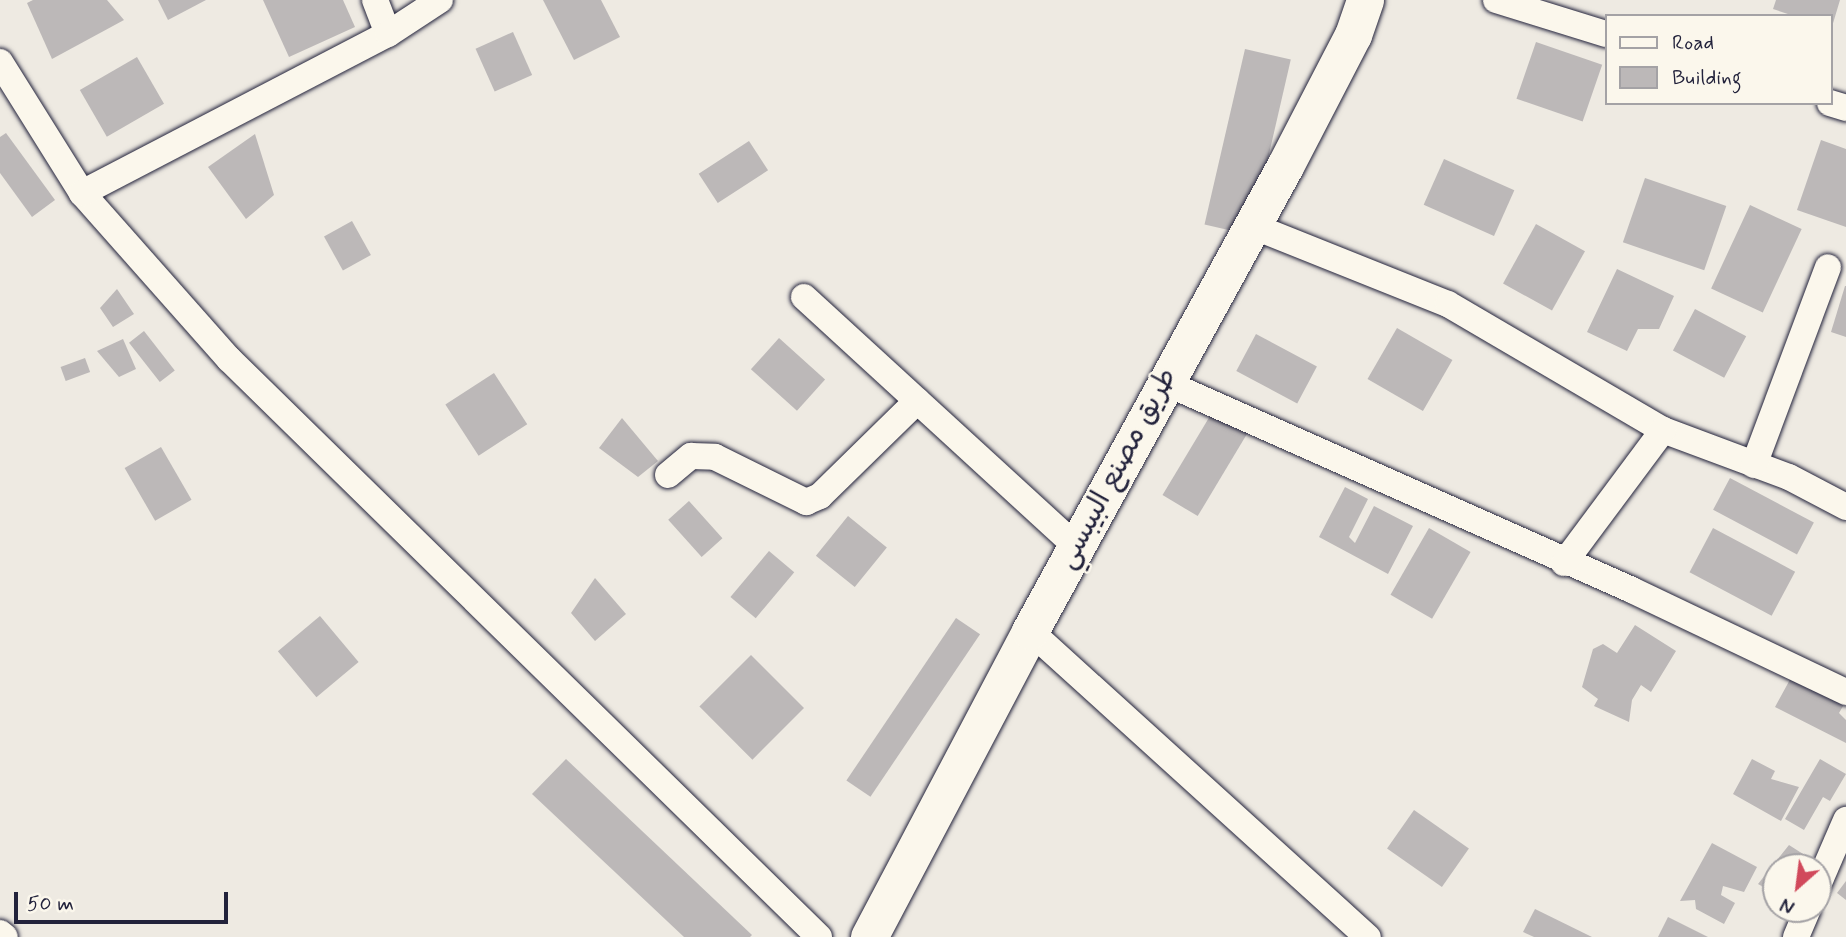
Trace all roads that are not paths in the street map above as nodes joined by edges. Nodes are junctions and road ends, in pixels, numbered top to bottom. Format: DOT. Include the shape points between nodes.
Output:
graph roads {
  1 [pos="375,0"];
  2 [pos="440,0"];
  3 [pos="1365,0"];
  4 [pos="1496,0"];
  5 [pos="1604,33"];
  6 [pos="388,34"];
  7 [pos="0,62"];
  8 [pos="82,193"];
  9 [pos="1250,225"];
  10 [pos="1828,267"];
  11 [pos="804,297"];
  12 [pos="1164,382"];
  13 [pos="917,401"];
  14 [pos="1664,430"];
  15 [pos="1754,465"];
  16 [pos="668,475"];
  17 [pos="1846,507"];
  18 [pos="1076,546"];
  19 [pos="1564,562"];
  20 [pos="1030,631"];
  21 [pos="1846,692"];
  22 [pos="1846,820"];
  23 [pos="1832,853"];
  24 [pos="0,933"];
  25 [pos="5,937"];
  26 [pos="819,937"];
  27 [pos="869,937"];
  28 [pos="1368,937"];
  1 -- 6 [label="street"];
  2 -- 6 [label="street"];
  3 -- 9 [label="main road, طريق مصنع البيبسي" via="1329,81"];
  4 -- 5 [label="street"];
  6 -- 8 [label="street"];
  7 -- 8 [label="street"];
  8 -- 26 [label="street" via="229,359"];
  9 -- 12 [label="main road, طريق مصنع البيبسي"];
  9 -- 14 [label="street" via="1448,304"];
  10 -- 15 [label="street"];
  11 -- 13 [label="street"];
  12 -- 18 [label="main road, طريق مصنع البيبسي"];
  12 -- 19 [label="street"];
  13 -- 16 [label="street" via="820,496 806,502 704,455 691,456"];
  13 -- 18 [label="street"];
  14 -- 15 [label="street"];
  14 -- 19 [label="street"];
  15 -- 17 [label="street"];
  18 -- 20 [label="main road, طريق مصنع البيبسي"];
  19 -- 21 [label="street"];
  20 -- 27 [label="main road, طريق مصنع البيبسي"];
  20 -- 28 [label="street"];
  22 -- 23 [label="street"];
  24 -- 25 [label="street"];
}
